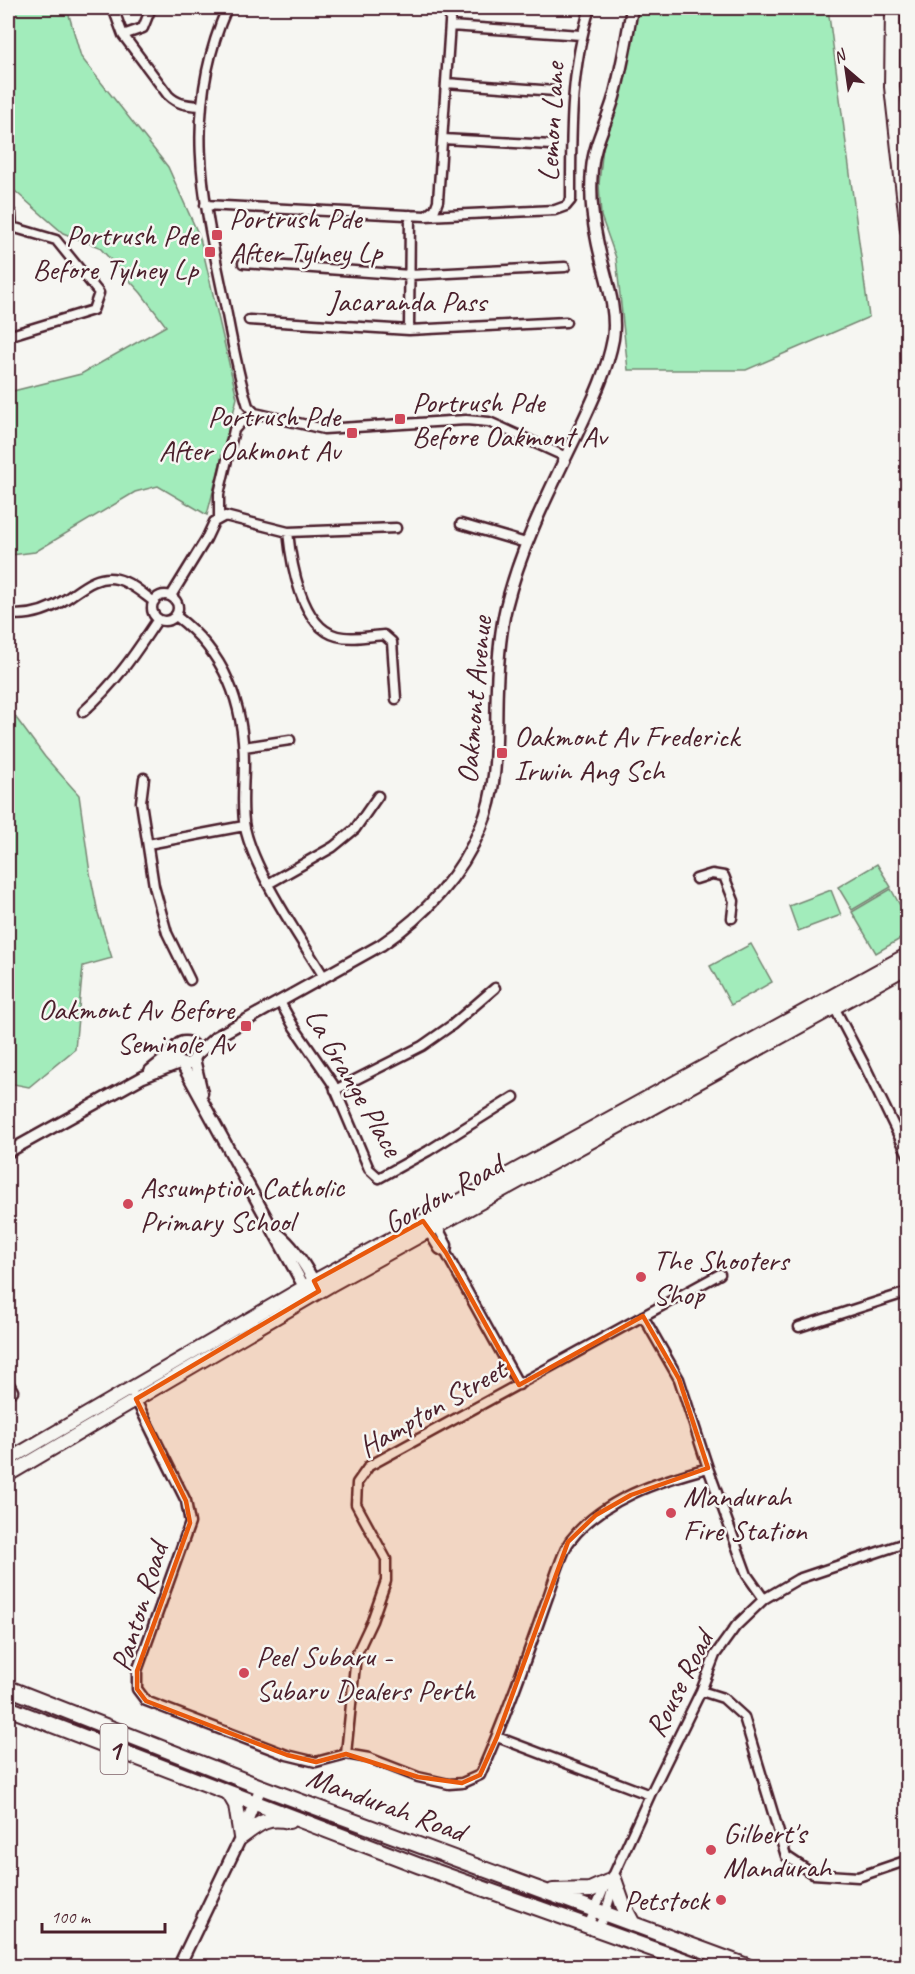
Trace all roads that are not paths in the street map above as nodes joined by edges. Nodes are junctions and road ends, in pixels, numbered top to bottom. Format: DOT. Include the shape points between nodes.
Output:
graph roads {
  1 [pos="114,8"];
  2 [pos="151,8"];
  3 [pos="227,8"];
  4 [pos="451,8"];
  5 [pos="590,8"];
  6 [pos="632,8"];
  7 [pos="893,8"];
  8 [pos="450,26"];
  9 [pos="123,35"];
  10 [pos="581,35"];
  11 [pos="446,83"];
  12 [pos="555,90"];
  13 [pos="201,106"];
  14 [pos="443,139"];
  15 [pos="552,145"];
  16 [pos="205,205"];
  17 [pos="8,210"];
  18 [pos="410,215"];
  19 [pos="426,216"];
  20 [pos="10,230"];
  21 [pos="908,230"];
  22 [pos="243,263"];
  23 [pos="565,267"];
  24 [pos="410,275"];
  25 [pos="249,320"];
  26 [pos="566,322"];
  27 [pos="8,330"];
  28 [pos="409,330"];
  29 [pos="255,413"];
  30 [pos="566,457"];
  31 [pos="219,519"];
  32 [pos="461,524"];
  33 [pos="396,528"];
  34 [pos="288,532"];
  35 [pos="526,543"];
  36 [pos="171,596"];
  37 [pos="153,601"];
  38 [pos="8,614"];
  39 [pos="176,616"];
  40 [pos="158,620"];
  41 [pos="396,699"];
  42 [pos="83,712"];
  43 [pos="290,740"];
  44 [pos="244,747"];
  45 [pos="144,778"];
  46 [pos="378,796"];
  47 [pos="244,826"];
  48 [pos="148,844"];
  49 [pos="696,879"];
  50 [pos="268,884"];
  51 [pos="732,918"];
  52 [pos="908,954"];
  53 [pos="908,967"];
  54 [pos="324,977"];
  55 [pos="190,980"];
  56 [pos="495,988"];
  57 [pos="280,1002"];
  58 [pos="831,1002"];
  59 [pos="216,1037"];
  60 [pos="188,1043"];
  61 [pos="174,1052"];
  62 [pos="195,1057"];
  63 [pos="181,1064"];
  64 [pos="143,1077"];
  65 [pos="335,1090"];
  66 [pos="514,1097"];
  67 [pos="204,1105"];
  68 [pos="8,1152"];
  69 [pos="908,1155"];
  70 [pos="430,1224"];
  71 [pos="720,1274"];
  72 [pos="312,1289"];
  73 [pos="908,1292"];
  74 [pos="643,1316"];
  75 [pos="799,1326"];
  76 [pos="8,1382"];
  77 [pos="519,1385"];
  78 [pos="13,1391"];
  79 [pos="132,1393"];
  80 [pos="8,1460"];
  81 [pos="708,1468"];
  82 [pos="8,1475"];
  83 [pos="908,1542"];
  84 [pos="764,1599"];
  85 [pos="8,1688"];
  86 [pos="701,1691"];
  87 [pos="8,1708"];
  88 [pos="497,1737"];
  89 [pos="346,1754"];
  90 [pos="265,1788"];
  91 [pos="229,1793"];
  92 [pos="650,1795"];
  93 [pos="259,1804"];
  94 [pos="315,1826"];
  95 [pos="241,1837"];
  96 [pos="908,1860"];
  97 [pos="612,1878"];
  98 [pos="542,1891"];
  99 [pos="600,1912"];
  100 [pos="633,1924"];
  101 [pos="592,1928"];
  102 [pos="179,1966"];
  103 [pos="700,1966"];
  104 [pos="747,1966"];
  1 -- 9 [label="street"];
  2 -- 9 [label="street" via="143,28"];
  3 -- 13 [label="street" via="206,74"];
  4 -- 8 [label="street"];
  5 -- 10 [label="street, Lemon Lane"];
  6 -- 30 [label="street, Oakmont Avenue" via="624,59 596,142 592,170 593,218 613,313 612,340 603,374"];
  7 -- 21 [label="highway" via="892,87"];
  8 -- 10 [label="street"];
  8 -- 11 [label="street"];
  9 -- 13 [label="street" via="173,100"];
  10 -- 19 [label="street, Lemon Lane" via="571,119 571,200 566,206 555,210"];
  11 -- 12 [label="street"];
  11 -- 14 [label="street"];
  13 -- 16 [label="street" via="200,167"];
  14 -- 15 [label="street"];
  14 -- 19 [label="street" via="438,201"];
  16 -- 18 [label="street"];
  16 -- 29 [label="street" via="244,393"];
  17 -- 20 [label="street"];
  18 -- 19 [label="street"];
  18 -- 24 [label="street"];
  20 -- 27 [label="street" via="56,240 99,293 93,310 11,335"];
  22 -- 24 [label="street"];
  23 -- 24 [label="street"];
  24 -- 28 [label="street"];
  25 -- 28 [label="street, Jacaranda Pass"];
  26 -- 28 [label="street, Jacaranda Pass"];
  29 -- 30 [label="street" via="324,429 478,420"];
  29 -- 31 [label="street" via="234,430 219,494"];
  30 -- 35 [label="street, Oakmont Avenue"];
  31 -- 34 [label="street" via="225,516"];
  31 -- 36 [label="street"];
  32 -- 35 [label="street"];
  33 -- 34 [label="street"];
  34 -- 41 [label="street" via="296,583 320,627 336,636 384,635 392,642"];
  35 -- 54 [label="street, Oakmont Avenue" via="501,637 494,778 479,833 459,869 421,914 381,945"];
  36 -- 37 [label="street" via="161,595"];
  36 -- 39 [label="street" via="178,605"];
  37 -- 38 [label="street" via="116,578 100,579 83,585 45,610 20,616"];
  37 -- 40 [label="street" via="152,610"];
  39 -- 40 [label="street" via="166,622"];
  39 -- 44 [label="street" via="201,638 224,668 238,706"];
  40 -- 42 [label="street" via="127,667"];
  43 -- 44 [label="street"];
  44 -- 47 [label="street"];
  45 -- 48 [label="street" via="141,802"];
  46 -- 50 [label="street" via="355,829 333,847"];
  47 -- 48 [label="street"];
  47 -- 50 [label="street"];
  48 -- 55 [label="street" via="167,933"];
  49 -- 51 [label="street" via="712,874 724,876 734,901"];
  50 -- 54 [label="street"];
  52 -- 58 [label="main road, Gordon Road"];
  53 -- 58 [label="main road, Gordon Road"];
  54 -- 57 [label="street, Oakmont Avenue"];
  56 -- 65 [label="street" via="422,1046"];
  57 -- 59 [label="street, Oakmont Avenue"];
  57 -- 65 [label="street, La Grange Place"];
  58 -- 69 [label="street"];
  58 -- 70 [label="main road, Gordon Road"];
  59 -- 60 [label="street, Oakmont Avenue"];
  59 -- 62 [label="street, Oakmont Avenue"];
  60 -- 61 [label="street" via="180,1043"];
  60 -- 62 [label="street" via="195,1049"];
  61 -- 63 [label="street"];
  61 -- 64 [label="street"];
  62 -- 63 [label="street" via="189,1064"];
  62 -- 67 [label="street"];
  63 -- 64 [label="street"];
  63 -- 67 [label="street"];
  64 -- 68 [label="street"];
  65 -- 66 [label="street, La Grange Place" via="369,1169 379,1178"];
  67 -- 72 [label="street" via="275,1233"];
  70 -- 72 [label="main road, Gordon Road"];
  70 -- 77 [label="street" via="447,1245 446,1253"];
  71 -- 74 [label="street, Hampton Street"];
  72 -- 79 [label="main road, Gordon Road"];
  73 -- 75 [label="street"];
  74 -- 77 [label="street, Hampton Street"];
  74 -- 81 [label="street" via="679,1378"];
  76 -- 78 [label="street"];
  77 -- 89 [label="street, Hampton Street" via="369,1466 357,1483 356,1504 386,1558 386,1581 356,1655"];
  79 -- 80 [label="main road, Gordon Road"];
  79 -- 82 [label="main road, Gordon Road"];
  79 -- 89 [label="street, Panton Road" via="186,1501 190,1523 137,1671 138,1689 146,1701 287,1755 315,1762"];
  81 -- 84 [label="street" via="747,1575"];
  81 -- 88 [label="street, Panton Road" via="631,1495 596,1515 568,1542"];
  83 -- 84 [label="street, Rouse Road" via="798,1578"];
  84 -- 86 [label="street, Rouse Road" via="736,1626 715,1655"];
  85 -- 90 [label="highway, Mandurah Road / 1"];
  86 -- 92 [label="street, Rouse Road"];
  86 -- 96 [label="street" via="723,1698 744,1717 786,1856 813,1874 858,1877"];
  87 -- 91 [label="highway, Mandurah Road / 1"];
  88 -- 89 [label="street, Panton Road" via="480,1775 462,1783 418,1778 369,1758"];
  88 -- 92 [label="street"];
  90 -- 93 [label="street"];
  90 -- 98 [label="highway, Mandurah Road / 1"];
  91 -- 93 [label="highway, Mandurah Road / 1"];
  91 -- 95 [label="highway" via="236,1805"];
  92 -- 97 [label="street, Rouse Road"];
  93 -- 94 [label="highway, Mandurah Road / 1"];
  93 -- 95 [label="street"];
  94 -- 95 [label="highway" via="277,1818 265,1820"];
  94 -- 101 [label="highway, Mandurah Road / 1"];
  95 -- 102 [label="street"];
  97 -- 98 [label="highway" via="590,1890"];
  97 -- 99 [label="street, Rouse Road"];
  97 -- 100 [label="highway"];
  98 -- 99 [label="highway, Mandurah Road / 1"];
  99 -- 100 [label="highway, Mandurah Road / 1"];
  99 -- 101 [label="street, Rouse Road"];
  100 -- 104 [label="highway, Mandurah Road / 1"];
  101 -- 103 [label="highway, Mandurah Road / 1"];
}
